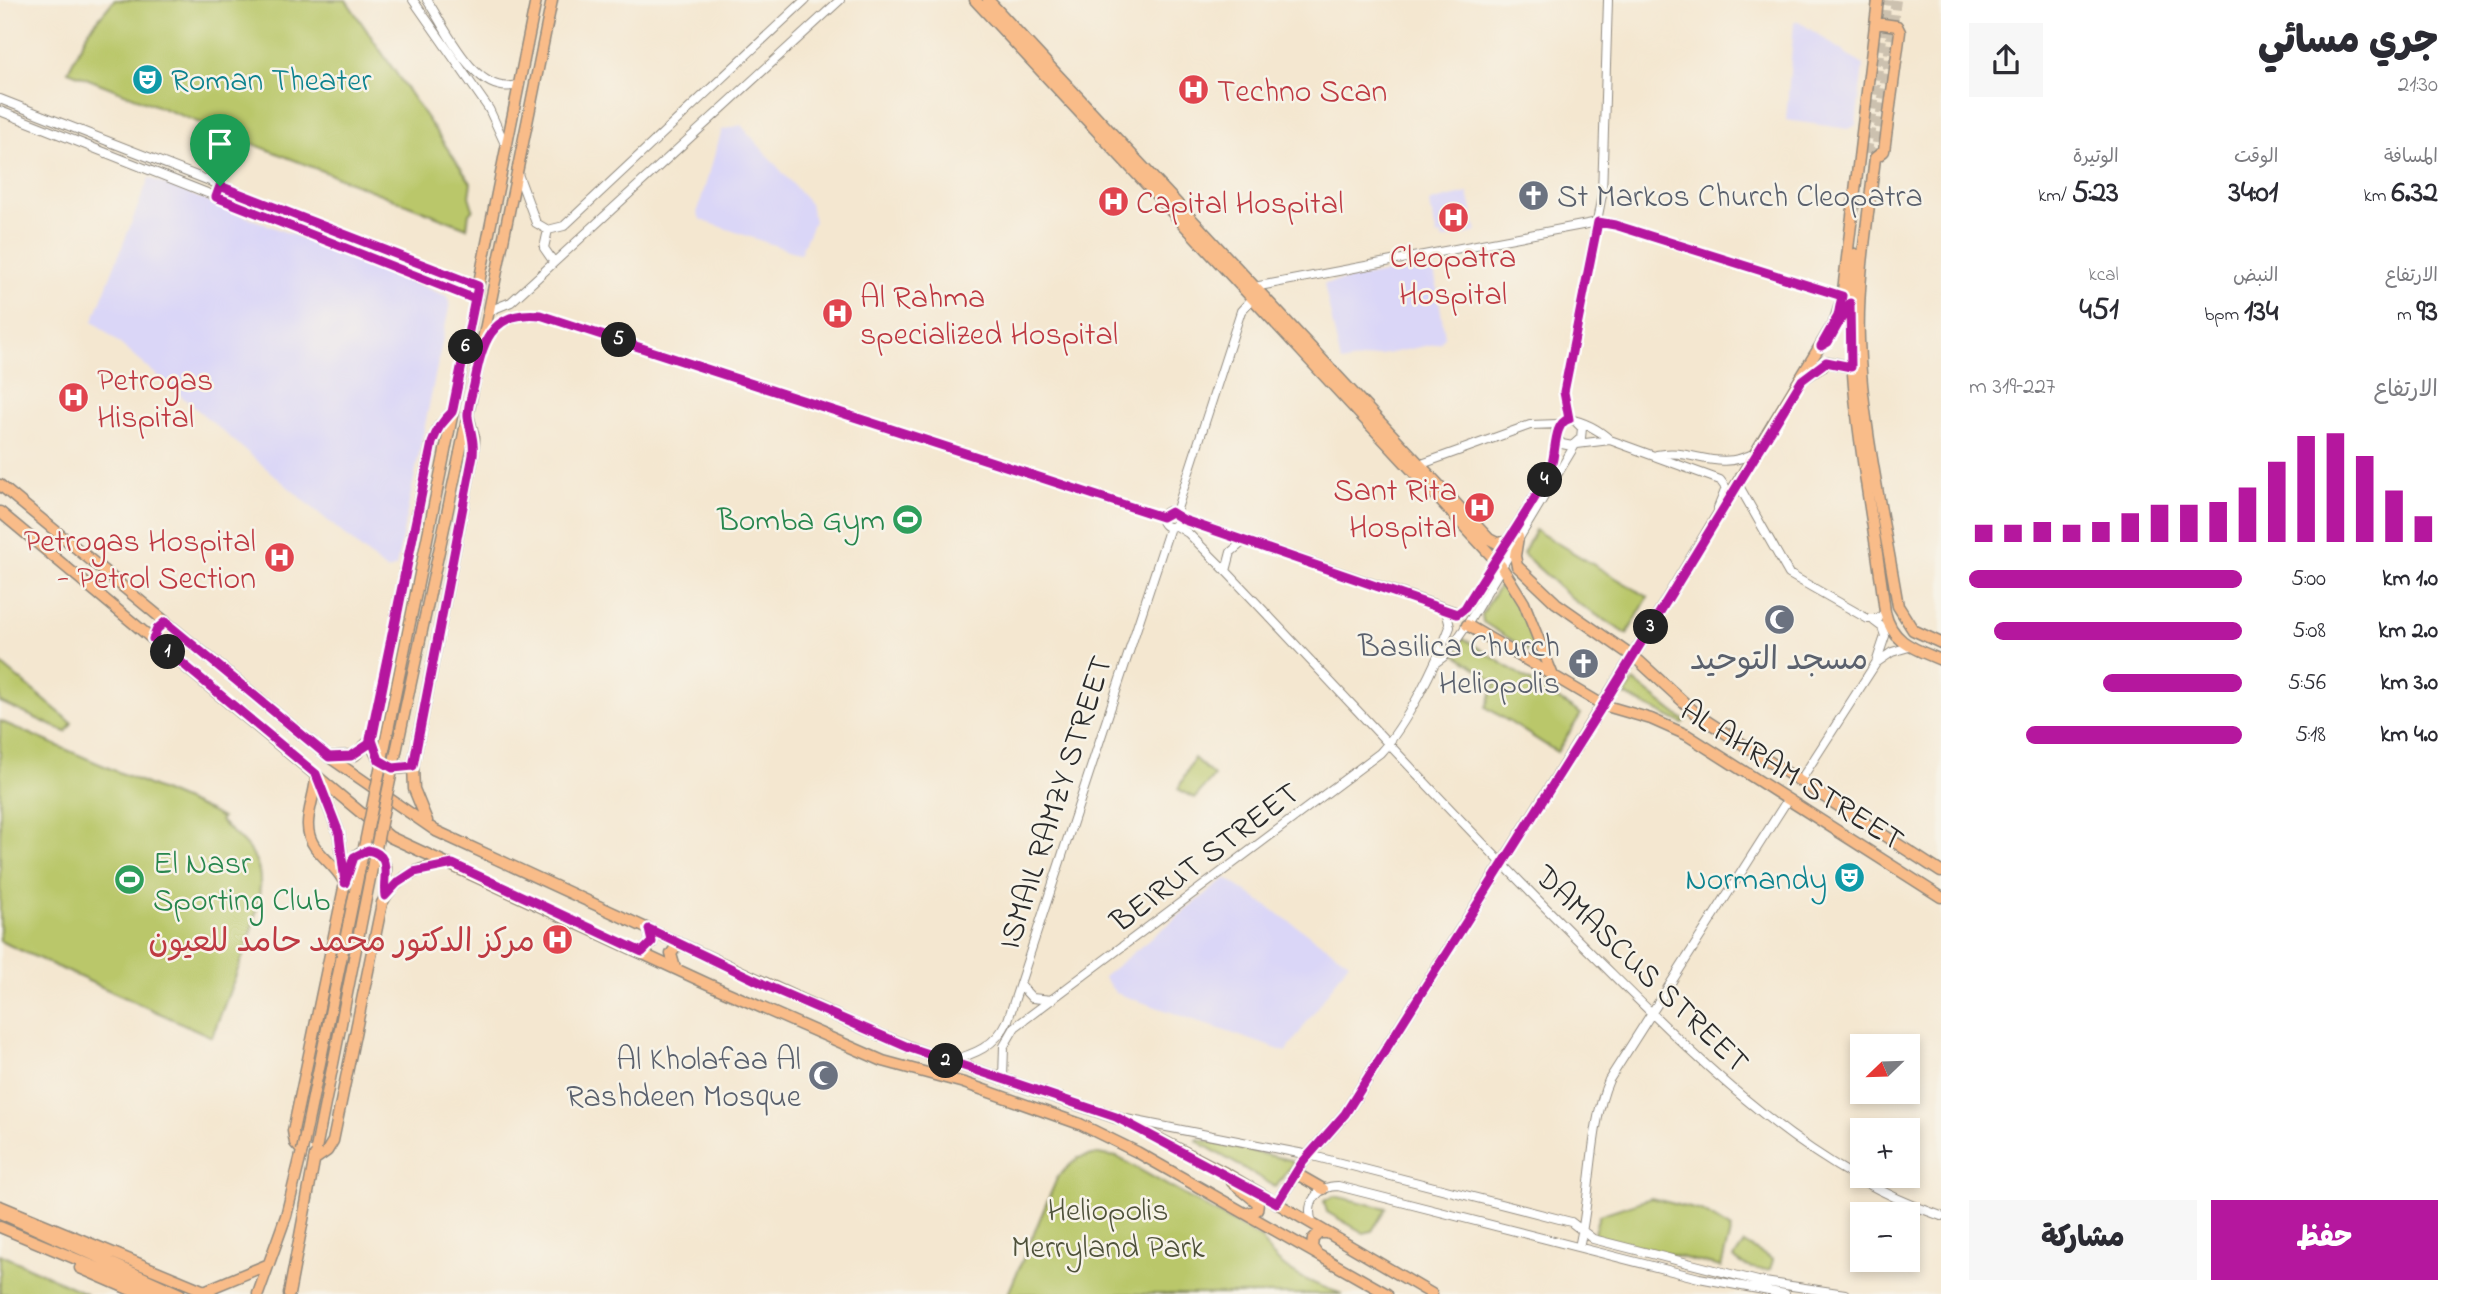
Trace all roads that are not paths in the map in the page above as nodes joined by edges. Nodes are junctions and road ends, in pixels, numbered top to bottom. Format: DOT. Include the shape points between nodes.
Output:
graph roads {
  1 [pos="413,0"];
  2 [pos="427,0"];
  3 [pos="536,0"];
  4 [pos="552,0"];
  5 [pos="805,0"];
  6 [pos="840,0"];
  7 [pos="975,0"];
  8 [pos="988,0"];
  9 [pos="1608,0"];
  10 [pos="1878,0"];
  11 [pos="1876,23"];
  12 [pos="520,84"];
  13 [pos="0,99"];
  14 [pos="0,111"];
  15 [pos="507,150"];
  16 [pos="1871,156"];
  17 [pos="518,174"];
  18 [pos="220,186"];
  19 [pos="216,197"];
  20 [pos="1598,222"];
  21 [pos="548,230"];
  22 [pos="553,261"];
  23 [pos="478,286"];
  24 [pos="1254,293"];
  25 [pos="475,299"];
  26 [pos="1846,299"];
  27 [pos="489,311"];
  28 [pos="483,343"];
  29 [pos="1851,367"];
  30 [pos="1802,380"];
  31 [pos="452,412"];
  32 [pos="468,416"];
  33 [pos="1572,420"];
  34 [pos="1559,424"];
  35 [pos="1558,439"];
  36 [pos="1611,440"];
  37 [pos="1576,444"];
  38 [pos="1761,449"];
  39 [pos="1657,454"];
  40 [pos="1419,464"];
  41 [pos="0,485"];
  42 [pos="1739,486"];
  43 [pos="0,512"];
  44 [pos="1162,517"];
  45 [pos="1718,518"];
  46 [pos="1174,521"];
  47 [pos="1518,537"];
  48 [pos="1244,541"];
  49 [pos="1506,542"];
  50 [pos="1498,563"];
  51 [pos="1226,571"];
  52 [pos="151,610"];
  53 [pos="1446,610"];
  54 [pos="1885,612"];
  55 [pos="1461,613"];
  56 [pos="1874,621"];
  57 [pos="165,622"];
  58 [pos="1467,625"];
  59 [pos="138,627"];
  60 [pos="153,639"];
  61 [pos="1936,641"];
  62 [pos="1909,647"];
  63 [pos="1633,656"];
  64 [pos="1941,660"];
  65 [pos="1435,663"];
  66 [pos="1876,663"];
  67 [pos="1553,676"];
  68 [pos="1603,705"];
  69 [pos="372,740"];
  70 [pos="1390,743"];
  71 [pos="329,757"];
  72 [pos="413,766"];
  73 [pos="316,774"];
  74 [pos="1800,781"];
  75 [pos="1788,799"];
  76 [pos="429,827"];
  77 [pos="530,861"];
  78 [pos="453,864"];
  79 [pos="1502,865"];
  80 [pos="1941,872"];
  81 [pos="526,873"];
  82 [pos="345,883"];
  83 [pos="385,896"];
  84 [pos="1941,897"];
  85 [pos="527,898"];
  86 [pos="522,910"];
  87 [pos="649,929"];
  88 [pos="678,943"];
  89 [pos="642,952"];
  90 [pos="675,968"];
  91 [pos="1020,985"];
  92 [pos="1053,1000"];
  93 [pos="1651,1013"];
  94 [pos="948,1061"];
  95 [pos="1003,1078"];
  96 [pos="1116,1117"];
  97 [pos="302,1151"];
  98 [pos="315,1155"];
  99 [pos="1309,1155"];
  100 [pos="1296,1172"];
  101 [pos="1227,1174"];
  102 [pos="1323,1189"];
  103 [pos="1277,1203"];
  104 [pos="0,1206"];
  105 [pos="0,1213"];
  106 [pos="1246,1214"];
  107 [pos="1941,1216"];
  108 [pos="1312,1222"];
  109 [pos="0,1227"];
  110 [pos="1583,1230"];
  111 [pos="1327,1233"];
  112 [pos="0,1234"];
  113 [pos="1579,1247"];
  114 [pos="1317,1254"];
  115 [pos="269,1264"];
  116 [pos="201,1291"];
  117 [pos="139,1294"];
  118 [pos="160,1294"];
  119 [pos="180,1294"];
  120 [pos="258,1294"];
  121 [pos="289,1294"];
  122 [pos="1387,1294"];
  123 [pos="1432,1294"];
  124 [pos="1785,1294"];
  125 [pos="1845,1294"];
  1 -- 15 [label="street" via="492,113"];
  2 -- 12 [label="street" via="481,78 498,87"];
  3 -- 12 [label="main road"];
  4 -- 17 [label="main road"];
  5 -- 21 [label="street" via="565,226"];
  6 -- 22 [label="street"];
  7 -- 24 [label="main road"];
  8 -- 24 [label="main road"];
  9 -- 20 [label="street"];
  10 -- 11 [label="main road"];
  11 -- 16 [label="main road" via="1897,26 1900,32 1884,151"];
  11 -- 26 [label="main road"];
  12 -- 15 [label="main road"];
  13 -- 18 [label="street"];
  14 -- 19 [label="street"];
  15 -- 23 [label="main road"];
  16 -- 26 [label="main road"];
  16 -- 61 [label="main road" via="1859,305 1863,385 1898,606 1910,626"];
  17 -- 21 [label="street" via="532,218"];
  17 -- 27 [label="main road"];
  18 -- 19 [label="street"];
  18 -- 23 [label="street"];
  19 -- 25 [label="street"];
  20 -- 24 [label="street"];
  20 -- 26 [label="street"];
  20 -- 33 [label="street" via="1564,392"];
  21 -- 22 [label="street" via="544,248"];
  22 -- 27 [label="street" via="511,302"];
  23 -- 25 [label="main road"];
  24 -- 40 [label="main road"];
  24 -- 46 [label="street, ISMAIL RAMZY STREET" via="1241,311"];
  24 -- 50 [label="main road"];
  25 -- 31 [label="main road"];
  26 -- 29 [label="main road"];
  26 -- 30 [label="main road"];
  27 -- 28 [label="main road"];
  28 -- 32 [label="main road"];
  28 -- 44 [label="street" via="506,321 540,315"];
  29 -- 30 [label="main road" via="1826,362"];
  29 -- 54 [label="main road"];
  30 -- 38 [label="main road"];
  31 -- 69 [label="main road" via="432,443"];
  31 -- 97 [label="main road, bridge"];
  32 -- 72 [label="main road" via="473,455"];
  32 -- 98 [label="main road, bridge"];
  33 -- 34 [label="street"];
  33 -- 36 [label="street"];
  33 -- 37 [label="street" via="1583,432"];
  34 -- 35 [label="street"];
  34 -- 40 [label="street" via="1530,425"];
  35 -- 37 [label="street" via="1565,445"];
  35 -- 49 [label="street, BEIRUT STREET" via="1549,473"];
  36 -- 37 [label="street"];
  36 -- 39 [label="street"];
  37 -- 47 [label="street, BEIRUT STREET"];
  38 -- 39 [label="street" via="1724,461"];
  38 -- 42 [label="main road"];
  39 -- 45 [label="street" via="1724,482"];
  40 -- 49 [label="main road" via="1489,539"];
  41 -- 52 [label="main road"];
  42 -- 45 [label="main road"];
  42 -- 56 [label="street" via="1789,574"];
  43 -- 59 [label="main road"];
  44 -- 46 [label="street, DAMASCUS STREET" via="1163,524"];
  44 -- 46 [label="street" via="1168,512"];
  45 -- 63 [label="main road"];
  46 -- 48 [label="street"];
  46 -- 51 [label="street, DAMASCUS STREET"];
  46 -- 91 [label="street, ISMAIL RAMZY STREET"];
  47 -- 50 [label="street, BEIRUT STREET"];
  47 -- 63 [label="main road, AL AHRAM STREET" via="1515,560 1521,571 1562,608"];
  48 -- 51 [label="street" via="1231,552"];
  48 -- 53 [label="street"];
  49 -- 50 [label="street, BEIRUT STREET"];
  50 -- 55 [label="street, BEIRUT STREET"];
  50 -- 58 [label="street, BEIRUT STREET"];
  50 -- 67 [label="main road" via="1527,609"];
  51 -- 70 [label="street, DAMASCUS STREET"];
  52 -- 57 [label="main road"];
  52 -- 59 [label="main road"];
  53 -- 55 [label="street"];
  53 -- 65 [label="street, BEIRUT STREET" via="1450,627"];
  54 -- 56 [label="street"];
  54 -- 62 [label="main road" via="1893,632"];
  55 -- 58 [label="street"];
  56 -- 66 [label="street" via="1885,636"];
  57 -- 60 [label="main road"];
  57 -- 71 [label="main road"];
  58 -- 65 [label="street, BEIRUT STREET"];
  58 -- 67 [label="main road, AL AHRAM STREET"];
  59 -- 60 [label="main road"];
  60 -- 73 [label="main road"];
  62 -- 64 [label="main road"];
  62 -- 66 [label="street"];
  63 -- 68 [label="main road"];
  63 -- 74 [label="main road, AL AHRAM STREET" via="1699,716"];
  65 -- 70 [label="street, BEIRUT STREET"];
  66 -- 74 [label="street"];
  67 -- 68 [label="main road, AL AHRAM STREET"];
  68 -- 75 [label="main road, AL AHRAM STREET" via="1680,731"];
  68 -- 79 [label="main road"];
  69 -- 71 [label="main road" via="351,756"];
  69 -- 72 [label="main road" via="374,753 385,765"];
  70 -- 79 [label="street, DAMASCUS STREET"];
  70 -- 92 [label="street, BEIRUT STREET" via="1366,766"];
  71 -- 76 [label="main road"];
  72 -- 76 [label="main road" via="415,795"];
  73 -- 78 [label="main road" via="382,832"];
  73 -- 82 [label="main road" via="339,833"];
  73 -- 82 [label="main road" via="308,832 316,849"];
  74 -- 75 [label="main road"];
  74 -- 80 [label="main road, AL AHRAM STREET"];
  75 -- 84 [label="main road, AL AHRAM STREET"];
  75 -- 93 [label="street"];
  76 -- 81 [label="main road"];
  77 -- 81 [label="main road"];
  78 -- 83 [label="main road" via="414,872"];
  78 -- 85 [label="main road"];
  79 -- 93 [label="street, DAMASCUS STREET"];
  79 -- 99 [label="main road" via="1345,1114"];
  81 -- 87 [label="main road"];
  82 -- 83 [label="main road" via="354,857 365,850 375,851 386,863"];
  82 -- 97 [label="main road" via="293,1131"];
  83 -- 98 [label="main road" via="333,1141 327,1151"];
  85 -- 86 [label="main road"];
  85 -- 89 [label="main road"];
  87 -- 88 [label="main road"];
  87 -- 89 [label="main road" via="652,942"];
  88 -- 90 [label="main road" via="671,954"];
  88 -- 94 [label="main road" via="795,999"];
  89 -- 90 [label="main road"];
  90 -- 106 [label="main road" via="883,1061 1080,1124"];
  91 -- 92 [label="street" via="1032,998"];
  91 -- 94 [label="street, ISMAIL RAMZY STREET" via="998,1038 981,1050"];
  92 -- 95 [label="street, BEIRUT STREET" via="1010,1033 1002,1057"];
  93 -- 107 [label="street, DAMASCUS STREET" via="1736,1093 1779,1126 1875,1187"];
  93 -- 110 [label="street" via="1602,1096"];
  94 -- 95 [label="main road"];
  95 -- 96 [label="main road"];
  96 -- 99 [label="street"];
  96 -- 101 [label="main road"];
  97 -- 115 [label="main road"];
  98 -- 121 [label="main road"];
  99 -- 100 [label="main road"];
  99 -- 110 [label="street" via="1572,1222"];
  100 -- 102 [label="main road"];
  100 -- 103 [label="main road"];
  101 -- 103 [label="main road"];
  101 -- 106 [label="main road" via="1258,1203 1257,1210"];
  102 -- 108 [label="street" via="1310,1206"];
  102 -- 113 [label="street" via="1340,1186"];
  103 -- 108 [label="main road"];
  104 -- 116 [label="main road"];
  105 -- 119 [label="main road"];
  106 -- 114 [label="main road"];
  108 -- 111 [label="main road"];
  109 -- 118 [label="main road"];
  110 -- 113 [label="street"];
  110 -- 125 [label="street" via="1592,1239 1758,1281"];
  111 -- 114 [label="main road" via="1313,1239"];
  111 -- 123 [label="main road"];
  112 -- 117 [label="main road"];
  113 -- 124 [label="street" via="1699,1278"];
  114 -- 122 [label="main road"];
  115 -- 116 [label="main road"];
  115 -- 120 [label="main road"];
}
